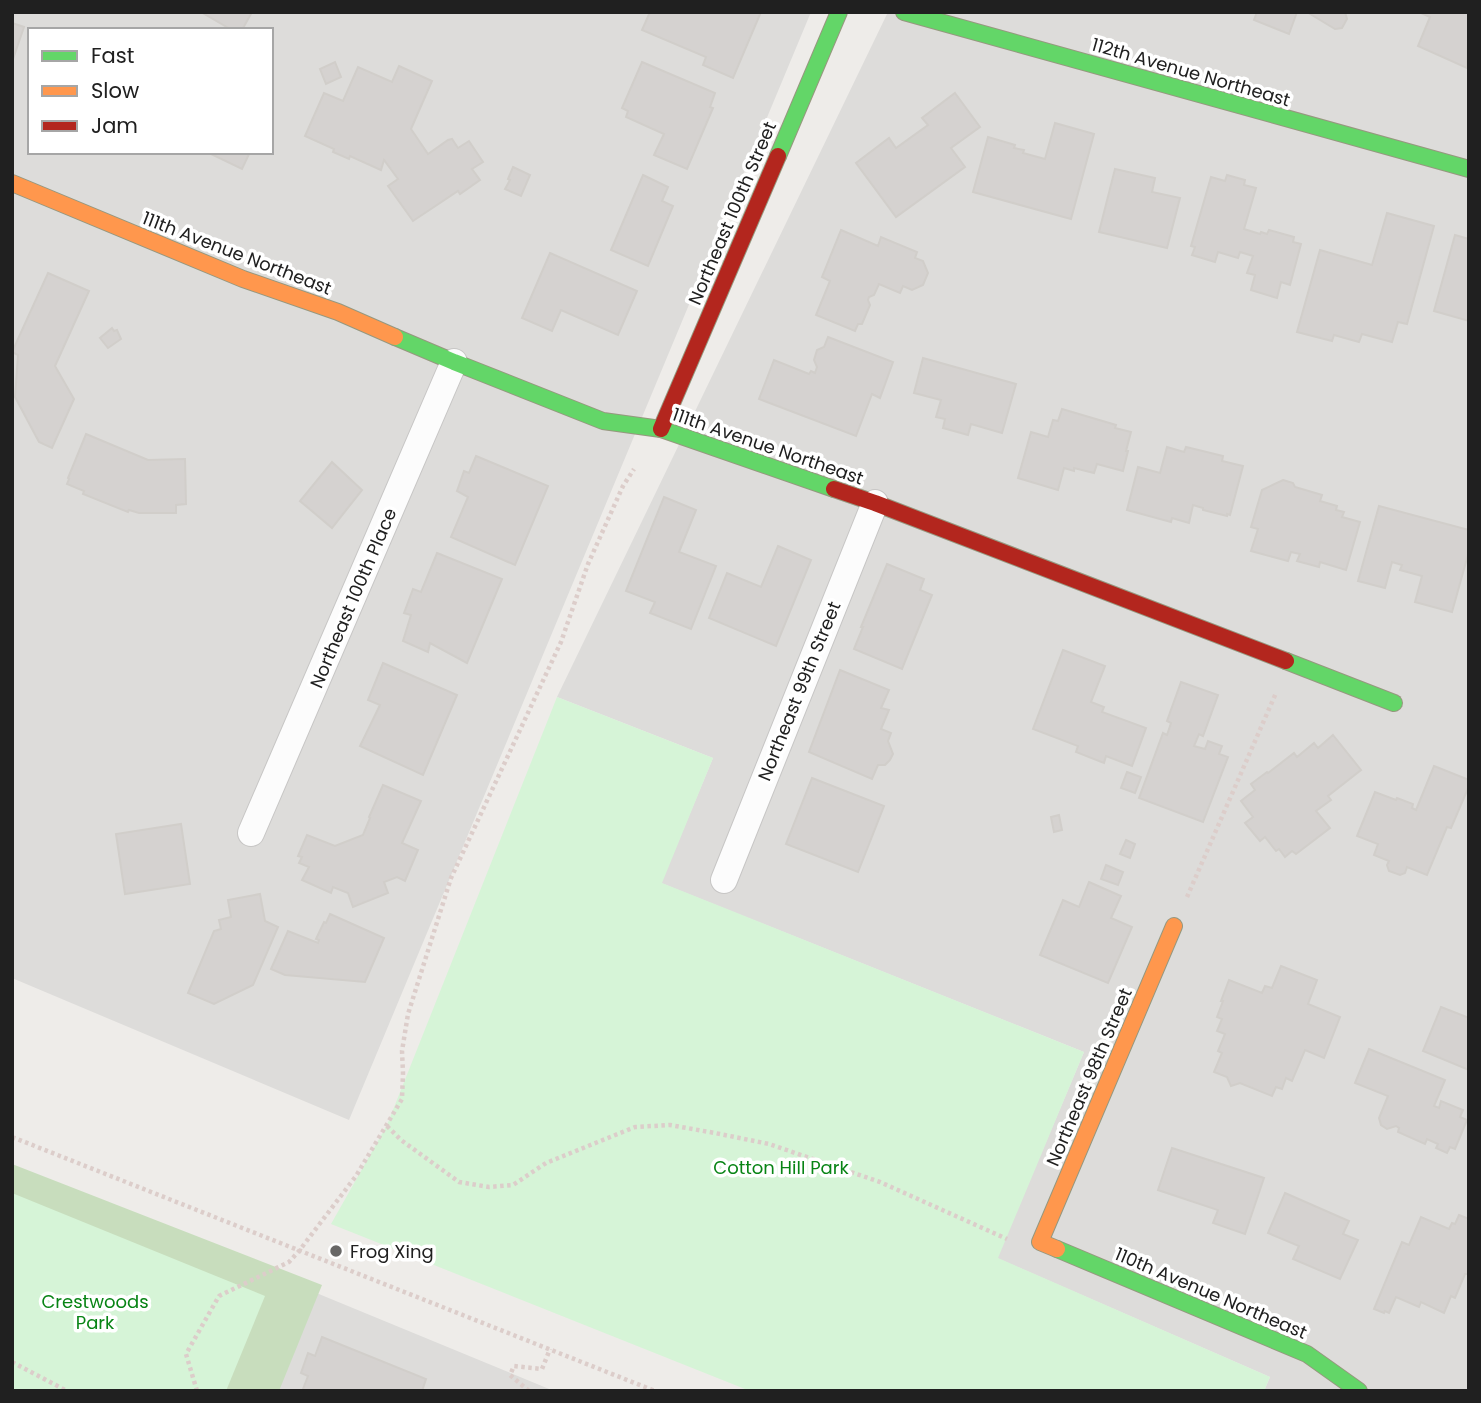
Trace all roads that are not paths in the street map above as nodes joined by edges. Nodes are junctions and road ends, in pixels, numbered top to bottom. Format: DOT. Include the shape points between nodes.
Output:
graph roads {
  1 [pos="839,12"];
  2 [pos="904,12"];
  3 [pos="1469,169"];
  4 [pos="12,183"];
  5 [pos="454,362"];
  6 [pos="661,429"];
  7 [pos="875,503"];
  8 [pos="1394,703"];
  9 [pos="251,833"];
  10 [pos="724,880"];
  11 [pos="1174,926"];
  12 [pos="1040,1242"];
  13 [pos="1359,1391"];
  1 -- 6 [label="street, Northeast 100th Street"];
  2 -- 3 [label="street, 112th Avenue Northeast"];
  4 -- 5 [label="street, 111th Avenue Northeast"];
  5 -- 6 [label="street, 111th Avenue Northeast" via="603,421"];
  5 -- 9 [label="street, Northeast 100th Place"];
  6 -- 7 [label="street, 111th Avenue Northeast"];
  7 -- 8 [label="street, 111th Avenue Northeast"];
  7 -- 10 [label="street, Northeast 99th Street"];
  11 -- 12 [label="street, Northeast 98th Street"];
  12 -- 13 [label="street, 110th Avenue Northeast" via="1307,1354"];
}
